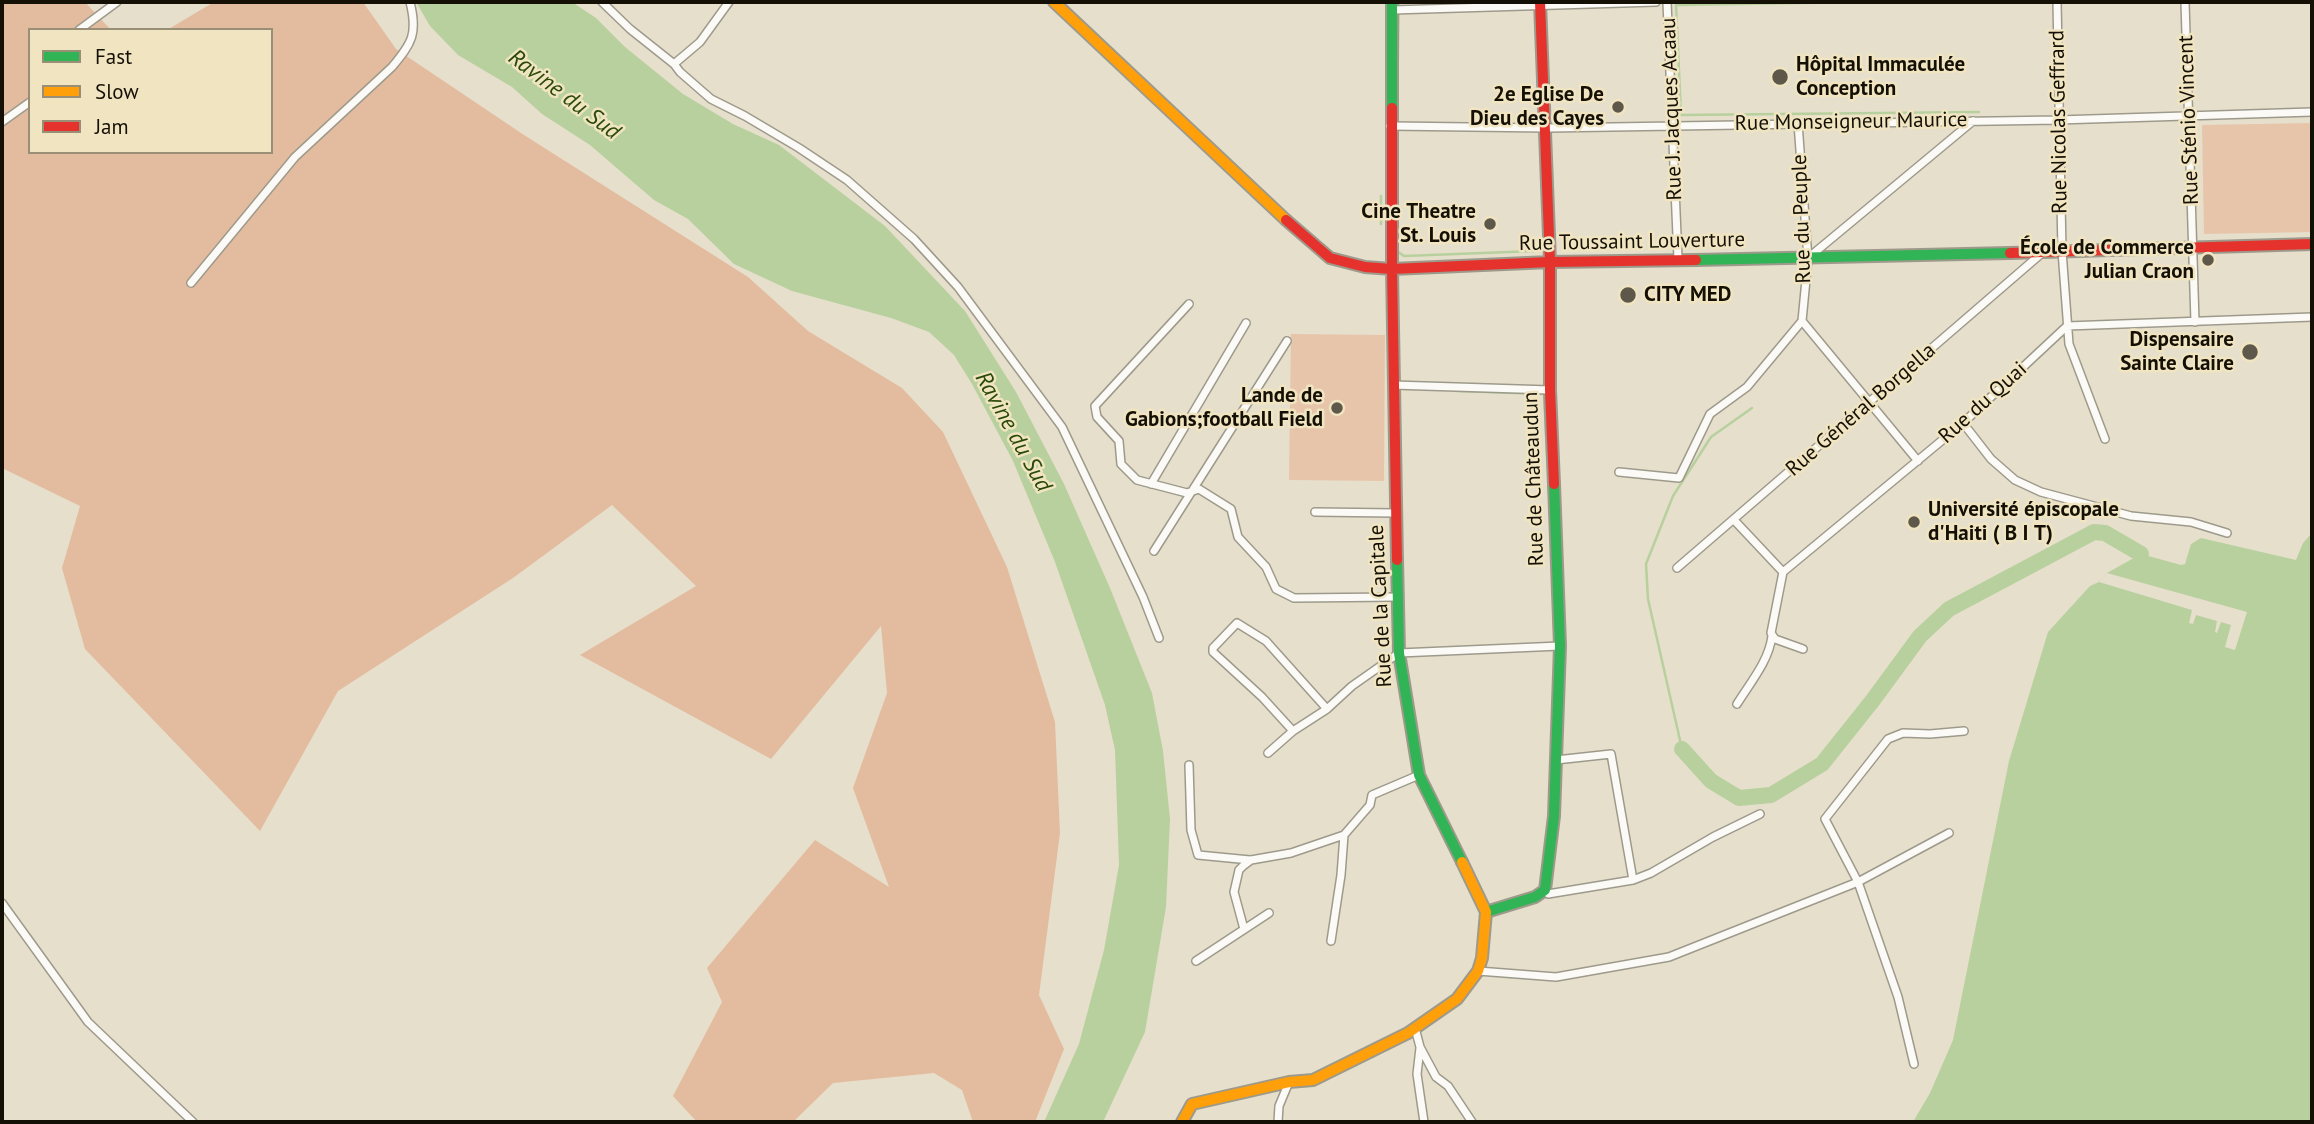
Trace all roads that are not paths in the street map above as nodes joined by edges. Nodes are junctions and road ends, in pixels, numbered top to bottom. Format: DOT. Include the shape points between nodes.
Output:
graph roads {
  1 [pos="117,2"];
  2 [pos="410,2"];
  3 [pos="603,2"];
  4 [pos="729,2"];
  5 [pos="1054,2"];
  6 [pos="1656,2"];
  7 [pos="1667,2"];
  8 [pos="2057,2"];
  9 [pos="2185,2"];
  10 [pos="1540,4"];
  11 [pos="1392,6"];
  12 [pos="82,28"];
  13 [pos="674,64"];
  14 [pos="28,103"];
  15 [pos="2312,112"];
  16 [pos="2189,115"];
  17 [pos="2058,120"];
  18 [pos="1973,121"];
  19 [pos="2,122"];
  20 [pos="1798,123"];
  21 [pos="1673,125"];
  22 [pos="1391,126"];
  23 [pos="1544,128"];
  24 [pos="2312,244"];
  25 [pos="2192,248"];
  26 [pos="2044,251"];
  27 [pos="2062,251"];
  28 [pos="1678,259"];
  29 [pos="1808,259"];
  30 [pos="1550,262"];
  31 [pos="1392,269"];
  32 [pos="191,283"];
  33 [pos="1189,304"];
  34 [pos="2312,317"];
  35 [pos="1802,321"];
  36 [pos="2194,322"];
  37 [pos="1245,323"];
  38 [pos="2067,326"];
  39 [pos="1287,341"];
  40 [pos="1393,385"];
  41 [pos="1550,390"];
  42 [pos="1870,402"];
  43 [pos="1963,423"];
  44 [pos="2105,439"];
  45 [pos="1918,461"];
  46 [pos="1619,472"];
  47 [pos="1151,484"];
  48 [pos="1191,492"];
  49 [pos="1315,512"];
  50 [pos="1395,513"];
  51 [pos="1734,520"];
  52 [pos="2227,533"];
  53 [pos="1154,551"];
  54 [pos="1677,568"];
  55 [pos="1783,572"];
  56 [pos="1398,597"];
  57 [pos="1772,636"];
  58 [pos="1159,638"];
  59 [pos="1560,646"];
  60 [pos="1802,649"];
  61 [pos="1399,653"];
  62 [pos="1737,704"];
  63 [pos="1327,709"];
  64 [pos="1293,731"];
  65 [pos="1964,731"];
  66 [pos="1268,753"];
  67 [pos="1556,760"];
  68 [pos="1189,765"];
  69 [pos="1419,775"];
  70 [pos="1760,814"];
  71 [pos="1949,833"];
  72 [pos="1344,835"];
  73 [pos="1251,860"];
  74 [pos="1633,880"];
  75 [pos="1857,882"];
  76 [pos="1545,890"];
  77 [pos="2,903"];
  78 [pos="1486,912"];
  79 [pos="1269,914"];
  80 [pos="1244,929"];
  81 [pos="1331,941"];
  82 [pos="1196,961"];
  83 [pos="1478,971"];
  84 [pos="1415,1028"];
  85 [pos="1420,1047"];
  86 [pos="1914,1065"];
  87 [pos="1289,1082"];
  88 [pos="193,1122"];
  89 [pos="1182,1122"];
  90 [pos="1278,1122"];
  91 [pos="1424,1122"];
  92 [pos="1472,1122"];
  1 -- 12 [label="street"];
  2 -- 32 [label="street" via="414,35 405,51 295,157"];
  3 -- 13 [label="street"];
  4 -- 13 [label="street" via="700,42"];
  5 -- 31 [label="street, Rue Toussaint Louverture" via="1308,240 1331,258"];
  6 -- 10 [label="street"];
  7 -- 21 [label="street, Rue J. Jacques Acaau"];
  8 -- 17 [label="street, Rue Nicolas Geffrard"];
  9 -- 16 [label="street, Rue Sténio Vincent"];
  10 -- 11 [label="street"];
  10 -- 23 [label="street, Rue de Châteaudun"];
  11 -- 22 [label="street, Rue de la Capitale"];
  13 -- 58 [label="street" via="711,99 847,180 914,239 958,287 1062,427"];
  14 -- 19 [label="street"];
  15 -- 16 [label="street, Rue Monseigneur Maurice"];
  16 -- 17 [label="street, Rue Monseigneur Maurice"];
  16 -- 25 [label="street, Rue Sténio Vincent"];
  17 -- 18 [label="street, Rue Monseigneur Maurice"];
  17 -- 27 [label="street, Rue Nicolas Geffrard"];
  18 -- 20 [label="street, Rue Monseigneur Maurice"];
  18 -- 29 [label="street"];
  20 -- 21 [label="street, Rue Monseigneur Maurice"];
  20 -- 29 [label="street, Rue du Peuple"];
  21 -- 23 [label="street, Rue Monseigneur Maurice"];
  21 -- 28 [label="street, Rue J. Jacques Acaau"];
  22 -- 23 [label="street, Rue Monseigneur Maurice"];
  22 -- 31 [label="street, Rue de la Capitale"];
  23 -- 30 [label="street, Rue de Châteaudun"];
  24 -- 25 [label="street, Rue Toussaint Louverture"];
  25 -- 27 [label="street, Rue Toussaint Louverture"];
  25 -- 36 [label="street, Rue Sténio Vincent"];
  26 -- 27 [label="street, Rue Toussaint Louverture"];
  26 -- 29 [label="street, Rue Toussaint Louverture"];
  26 -- 42 [label="street, Rue Général Borgella"];
  27 -- 38 [label="street, Rue Nicolas Geffrard"];
  28 -- 29 [label="street, Rue Toussaint Louverture"];
  28 -- 30 [label="street, Rue Toussaint Louverture"];
  29 -- 35 [label="street, Rue du Peuple"];
  30 -- 31 [label="street, Rue Toussaint Louverture"];
  30 -- 41 [label="street, Rue de Châteaudun"];
  31 -- 40 [label="street, Rue de la Capitale"];
  33 -- 47 [label="street" via="1094,407 1119,441 1121,464 1138,481"];
  34 -- 36 [label="street"];
  35 -- 42 [label="street"];
  35 -- 46 [label="street" via="1746,387 1710,414 1679,478"];
  36 -- 38 [label="street"];
  37 -- 47 [label="street"];
  38 -- 43 [label="street, Rue du Quai"];
  38 -- 44 [label="street, Rue Nicolas Geffrard" via="2068,344"];
  39 -- 48 [label="street"];
  40 -- 41 [label="street"];
  40 -- 50 [label="street, Rue de la Capitale"];
  41 -- 59 [label="street, Rue de Châteaudun"];
  42 -- 45 [label="street"];
  42 -- 51 [label="street, Rue Général Borgella"];
  43 -- 45 [label="street, Rue du Quai"];
  43 -- 52 [label="street" via="1991,459 2015,480 2041,492 2131,516 2191,522"];
  45 -- 55 [label="street, Rue du Quai"];
  47 -- 48 [label="street"];
  48 -- 53 [label="street"];
  48 -- 56 [label="street" via="1199,489 1231,509 1238,537 1285,595"];
  49 -- 50 [label="street"];
  50 -- 56 [label="street, Rue de la Capitale"];
  51 -- 54 [label="street, Rue Général Borgella"];
  51 -- 55 [label="street"];
  55 -- 57 [label="street"];
  56 -- 61 [label="street, Rue de la Capitale"];
  57 -- 60 [label="street"];
  57 -- 62 [label="street" via="1766,659"];
  59 -- 61 [label="street"];
  59 -- 67 [label="street, Rue de Châteaudun"];
  61 -- 63 [label="street"];
  61 -- 69 [label="street, Rue de la Capitale"];
  63 -- 64 [label="street"];
  63 -- 64 [label="street" via="1266,641 1237,623 1212,650"];
  64 -- 66 [label="street"];
  65 -- 75 [label="street" via="1903,733 1888,739 1825,819"];
  67 -- 74 [label="street" via="1611,754"];
  67 -- 76 [label="street, Rue de Châteaudun"];
  68 -- 73 [label="street" via="1191,830 1198,855"];
  69 -- 72 [label="street" via="1372,795 1370,805"];
  69 -- 78 [label="street, Rue de la Capitale"];
  70 -- 74 [label="street"];
  71 -- 75 [label="street"];
  72 -- 73 [label="street" via="1291,853"];
  72 -- 81 [label="street"];
  73 -- 80 [label="street" via="1239,870 1234,892"];
  74 -- 76 [label="street" via="1548,894"];
  75 -- 83 [label="street" via="1669,957 1556,977"];
  75 -- 86 [label="street" via="1898,997"];
  76 -- 78 [label="street"];
  77 -- 88 [label="street" via="88,1022"];
  78 -- 83 [label="street"];
  79 -- 80 [label="street"];
  80 -- 82 [label="street"];
  83 -- 84 [label="street" via="1457,999"];
  84 -- 85 [label="street"];
  84 -- 87 [label="street" via="1313,1080"];
  85 -- 91 [label="street" via="1417,1074"];
  85 -- 92 [label="street" via="1436,1077 1448,1086"];
  87 -- 89 [label="street" via="1192,1104"];
  87 -- 90 [label="street"];
}
